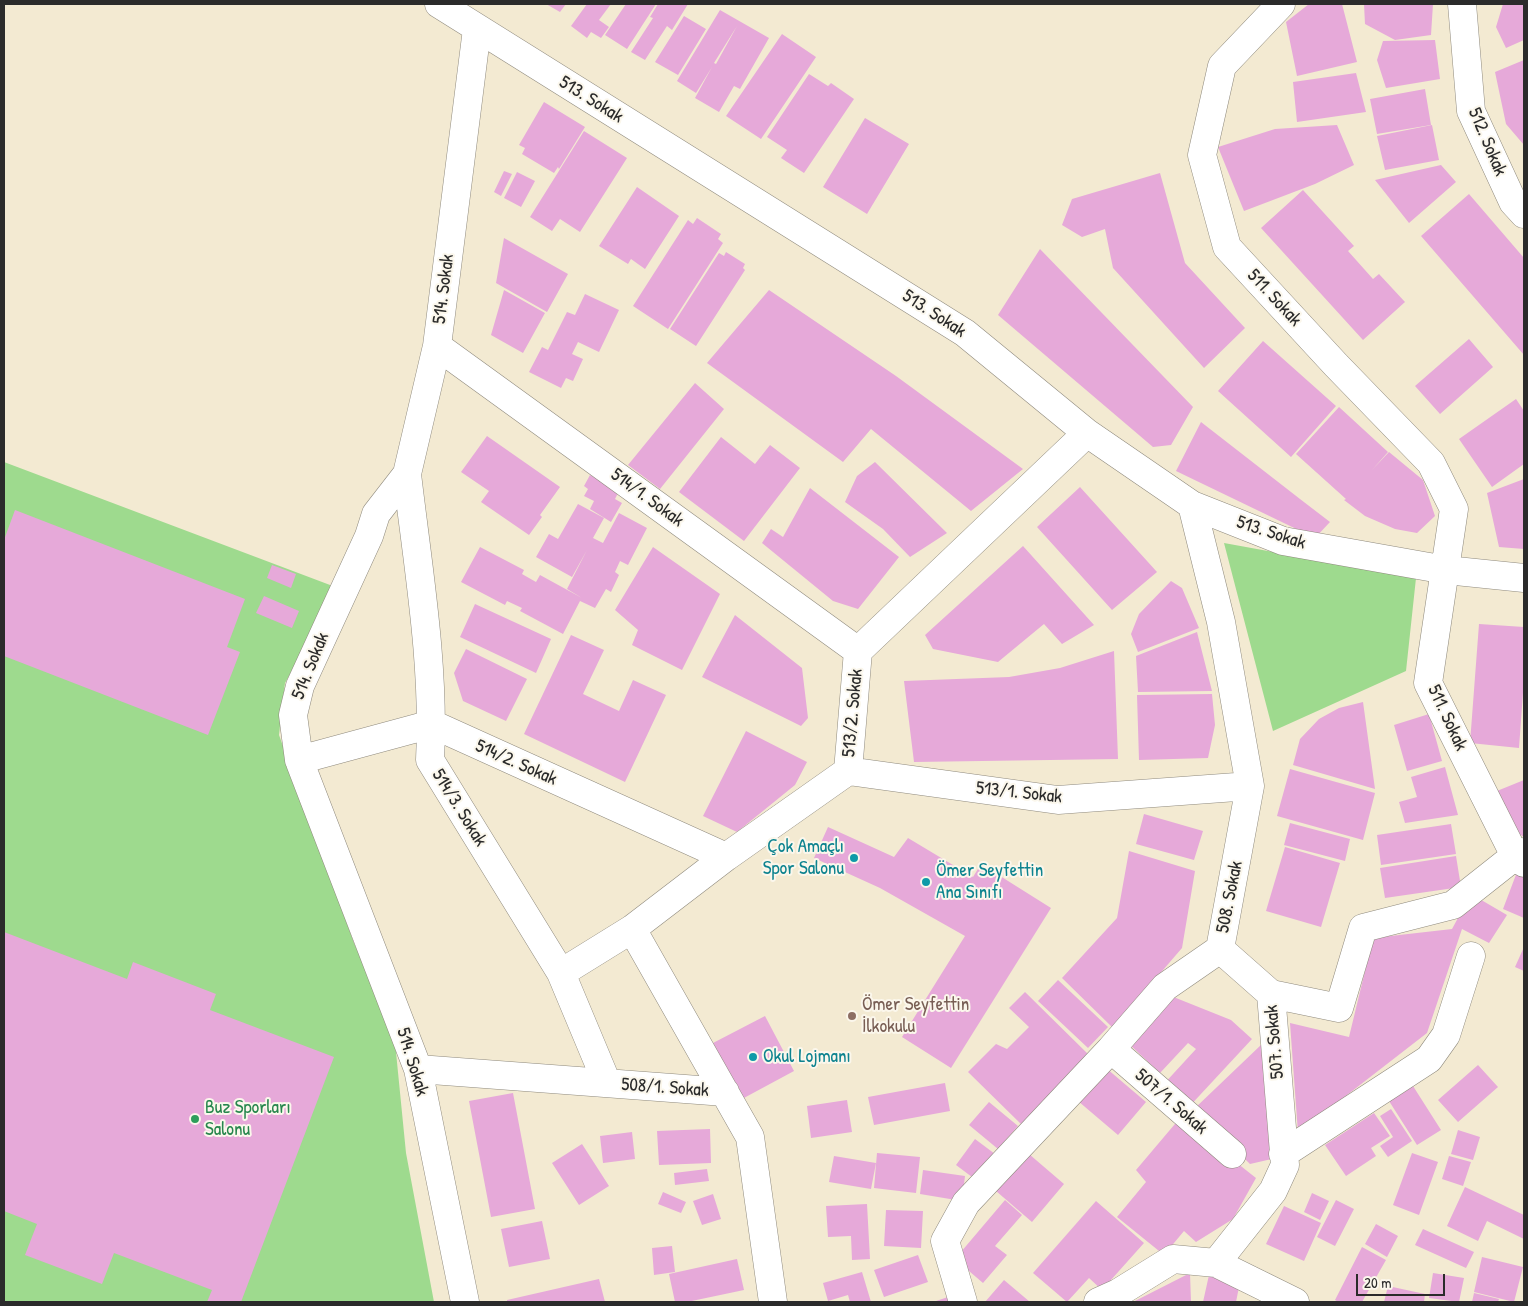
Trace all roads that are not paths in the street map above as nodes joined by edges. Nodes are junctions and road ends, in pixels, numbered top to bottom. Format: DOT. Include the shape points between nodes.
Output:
graph roads {
  1 [pos="439,4"];
  2 [pos="1281,4"];
  3 [pos="1462,4"];
  4 [pos="477,29"];
  5 [pos="1524,214"];
  6 [pos="437,346"];
  7 [pos="1088,433"];
  8 [pos="406,474"];
  9 [pos="1192,505"];
  10 [pos="1446,570"];
  11 [pos="1524,578"];
  12 [pos="858,651"];
  13 [pos="432,724"];
  14 [pos="300,760"];
  15 [pos="848,771"];
  16 [pos="1250,786"];
  17 [pos="726,857"];
  18 [pos="1521,857"];
  19 [pos="632,929"];
  20 [pos="1220,949"];
  21 [pos="1471,956"];
  22 [pos="561,973"];
  23 [pos="1271,994"];
  24 [pos="1111,1049"];
  25 [pos="418,1069"];
  26 [pos="607,1083"];
  27 [pos="724,1092"];
  28 [pos="1232,1154"];
  29 [pos="1283,1154"];
  30 [pos="1216,1263"];
  31 [pos="465,1302"];
  32 [pos="773,1302"];
  33 [pos="963,1302"];
  34 [pos="1098,1302"];
  35 [pos="1295,1302"];
  1 -- 4 [label="street, 513. Sokak"];
  2 -- 10 [label="street, 511. Sokak" via="1222,66 1202,155 1227,247 1432,464 1454,508"];
  3 -- 5 [label="street, 512. Sokak" via="1471,111 1513,202"];
  4 -- 6 [label="street, 514. Sokak"];
  4 -- 7 [label="street, 513. Sokak" via="965,333"];
  6 -- 8 [label="street, 514. Sokak"];
  6 -- 12 [label="street, 514/1. Sokak"];
  7 -- 9 [label="street, 513. Sokak"];
  7 -- 12 [label="street, 513/2. Sokak"];
  8 -- 13 [label="street, 514/3. Sokak" via="424,621"];
  8 -- 14 [label="street, 514. Sokak" via="376,514 300,686 293,715"];
  9 -- 10 [label="street, 513. Sokak" via="1283,541"];
  9 -- 16 [label="street, 508. Sokak" via="1221,622"];
  10 -- 11 [label="street"];
  10 -- 18 [label="street, 511. Sokak" via="1428,683"];
  12 -- 15 [label="street, 513/2. Sokak"];
  13 -- 14 [label="street"];
  13 -- 17 [label="street, 514/2. Sokak"];
  13 -- 22 [label="street, 514/3. Sokak" via="430,760"];
  14 -- 25 [label="street, 514. Sokak"];
  15 -- 16 [label="street, 513/1. Sokak" via="1058,800"];
  15 -- 17 [label="street, 513/2. Sokak"];
  16 -- 20 [label="street, 508. Sokak"];
  17 -- 19 [label="street, 513/2. Sokak"];
  18 -- 23 [label="street, 507. Sokak" via="1453,905 1363,928 1339,1008"];
  19 -- 22 [label="street, 513/2. Sokak"];
  19 -- 27 [label="street"];
  20 -- 23 [label="street"];
  20 -- 24 [label="street, 508. Sokak" via="1165,987"];
  21 -- 29 [label="street" via="1446,1035 1429,1059"];
  22 -- 26 [label="street, 514/3. Sokak"];
  23 -- 29 [label="street, 507. Sokak"];
  24 -- 28 [label="street, 507/1. Sokak"];
  24 -- 33 [label="street, 508. Sokak" via="966,1203 945,1241"];
  25 -- 26 [label="street, 508/1. Sokak"];
  25 -- 31 [label="street, 514. Sokak"];
  26 -- 27 [label="street, 508/1. Sokak"];
  27 -- 32 [label="street, 508/1. Sokak" via="750,1137"];
  29 -- 30 [label="street, 507. Sokak" via="1285,1165 1273,1190"];
  30 -- 34 [label="street" via="1173,1259"];
  30 -- 35 [label="street"];
}
